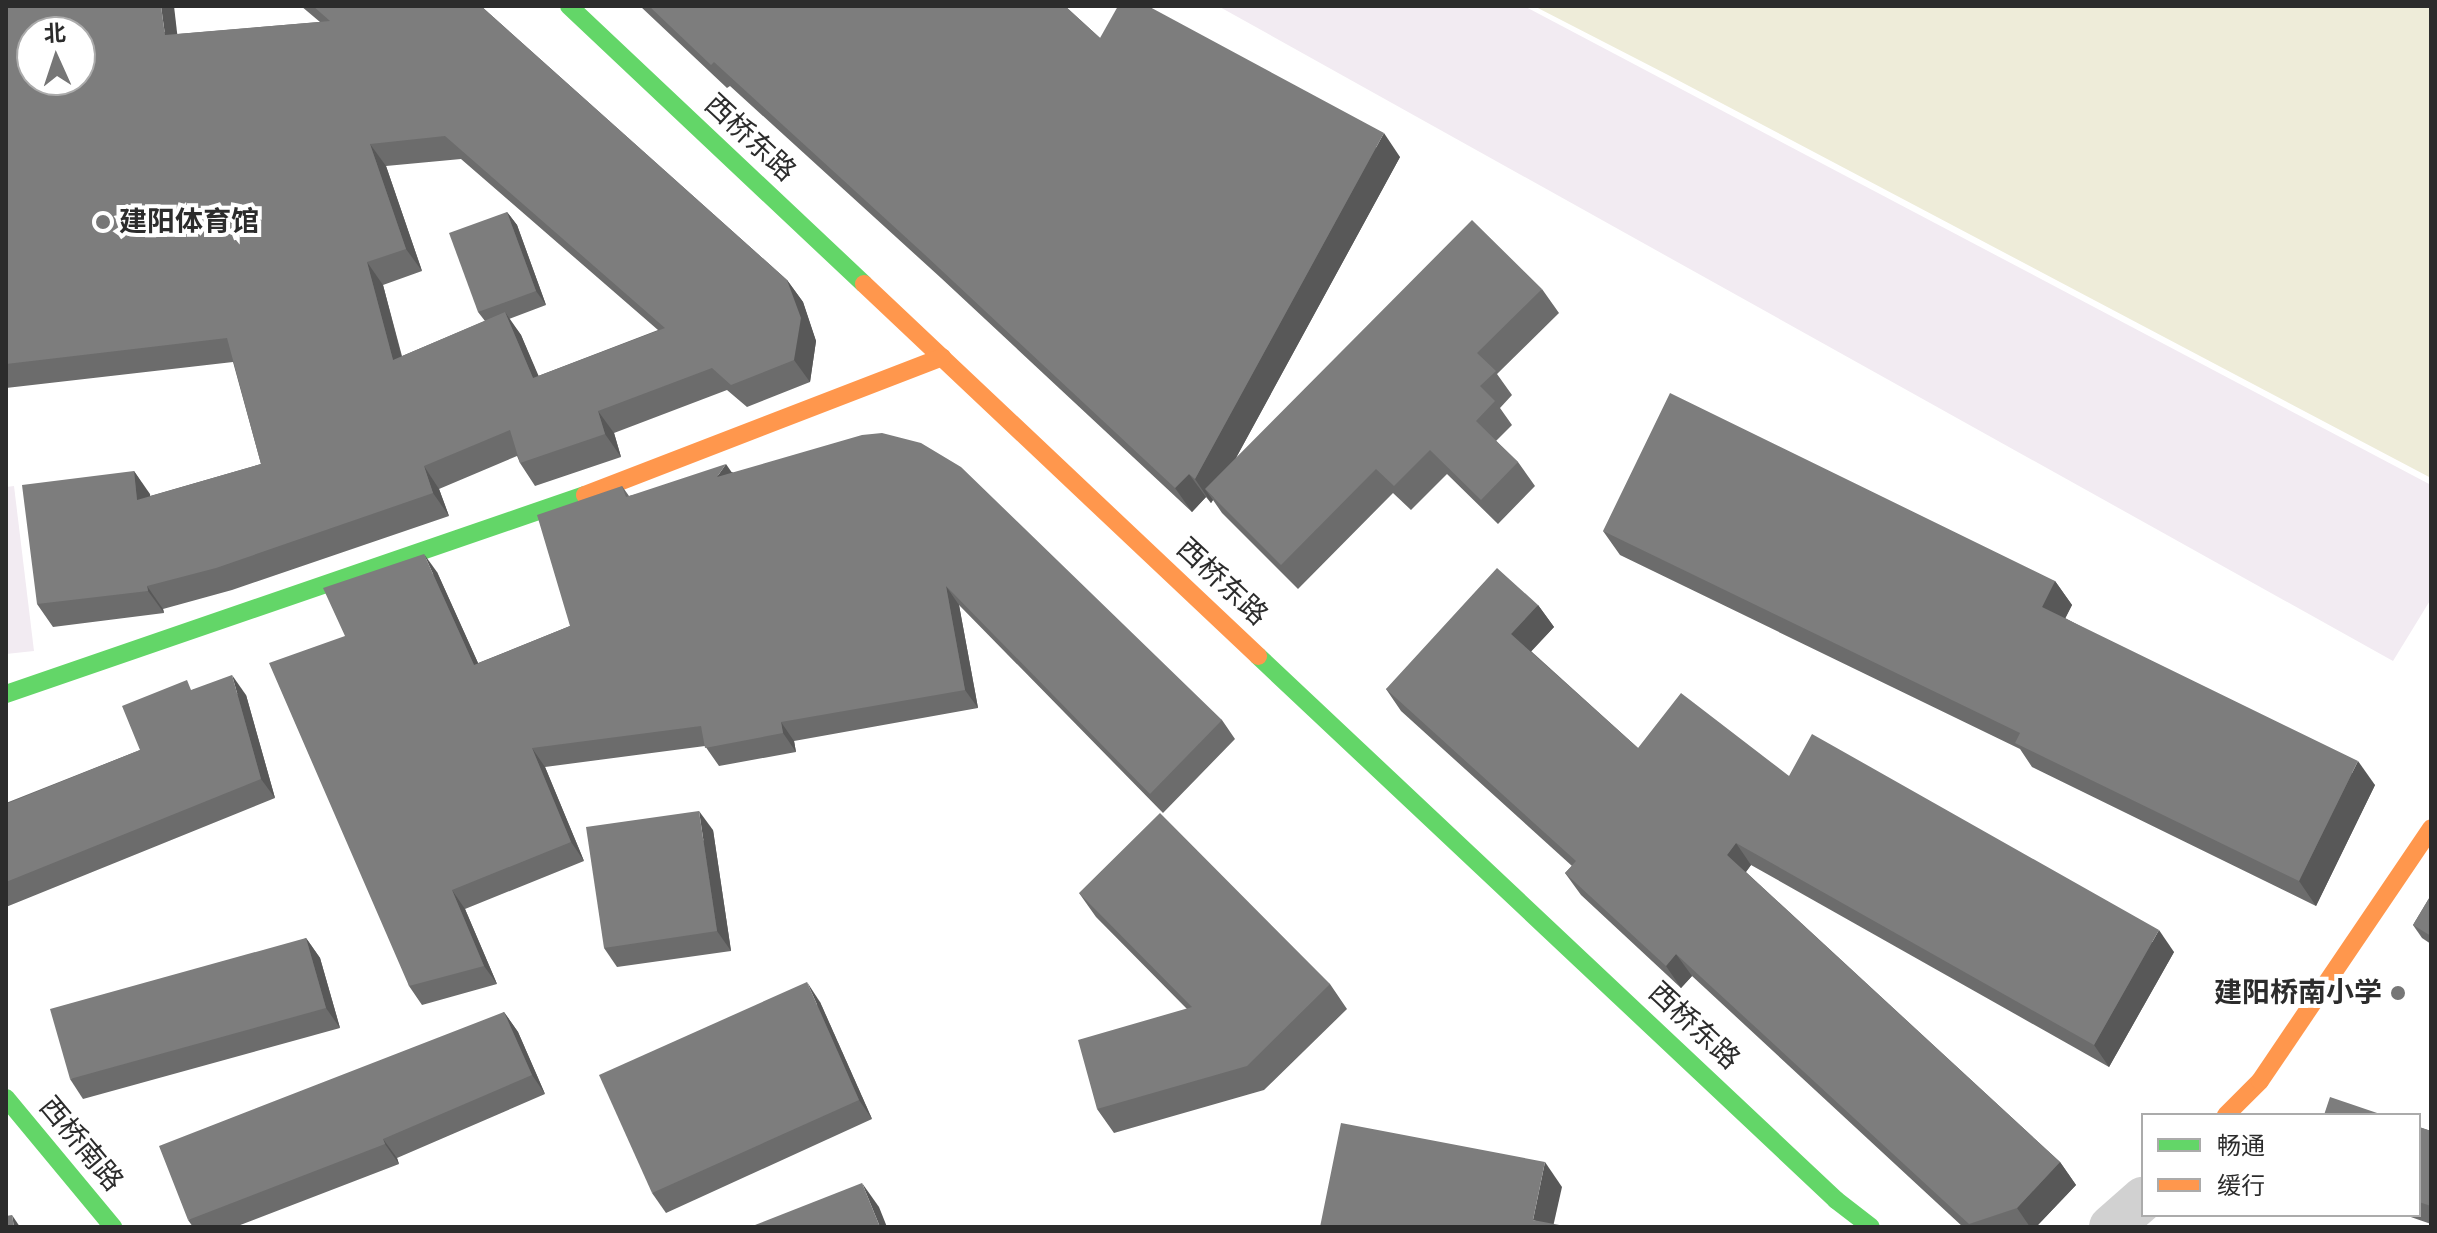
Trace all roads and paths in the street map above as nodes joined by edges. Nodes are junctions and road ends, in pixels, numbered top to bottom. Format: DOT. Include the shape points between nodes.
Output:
graph roads {
  1 [pos="569,6"];
  2 [pos="942,357"];
  3 [pos="6,694"];
  4 [pos="2431,828"];
  5 [pos="6,1098"];
  6 [pos="2228,1113"];
  7 [pos="2141,1201"];
  8 [pos="113,1227"];
  9 [pos="1871,1227"];
  10 [pos="2111,1227"];
  1 -- 2 [label="main road, 西桥东路"];
  2 -- 3 [label="main road" via="644,475"];
  2 -- 9 [label="main road, 西桥东路" via="1836,1200"];
  4 -- 6 [label="main road" via="2260,1081"];
  5 -- 8 [label="main road, 西桥南路"];
  7 -- 10 [label="street"];
}
